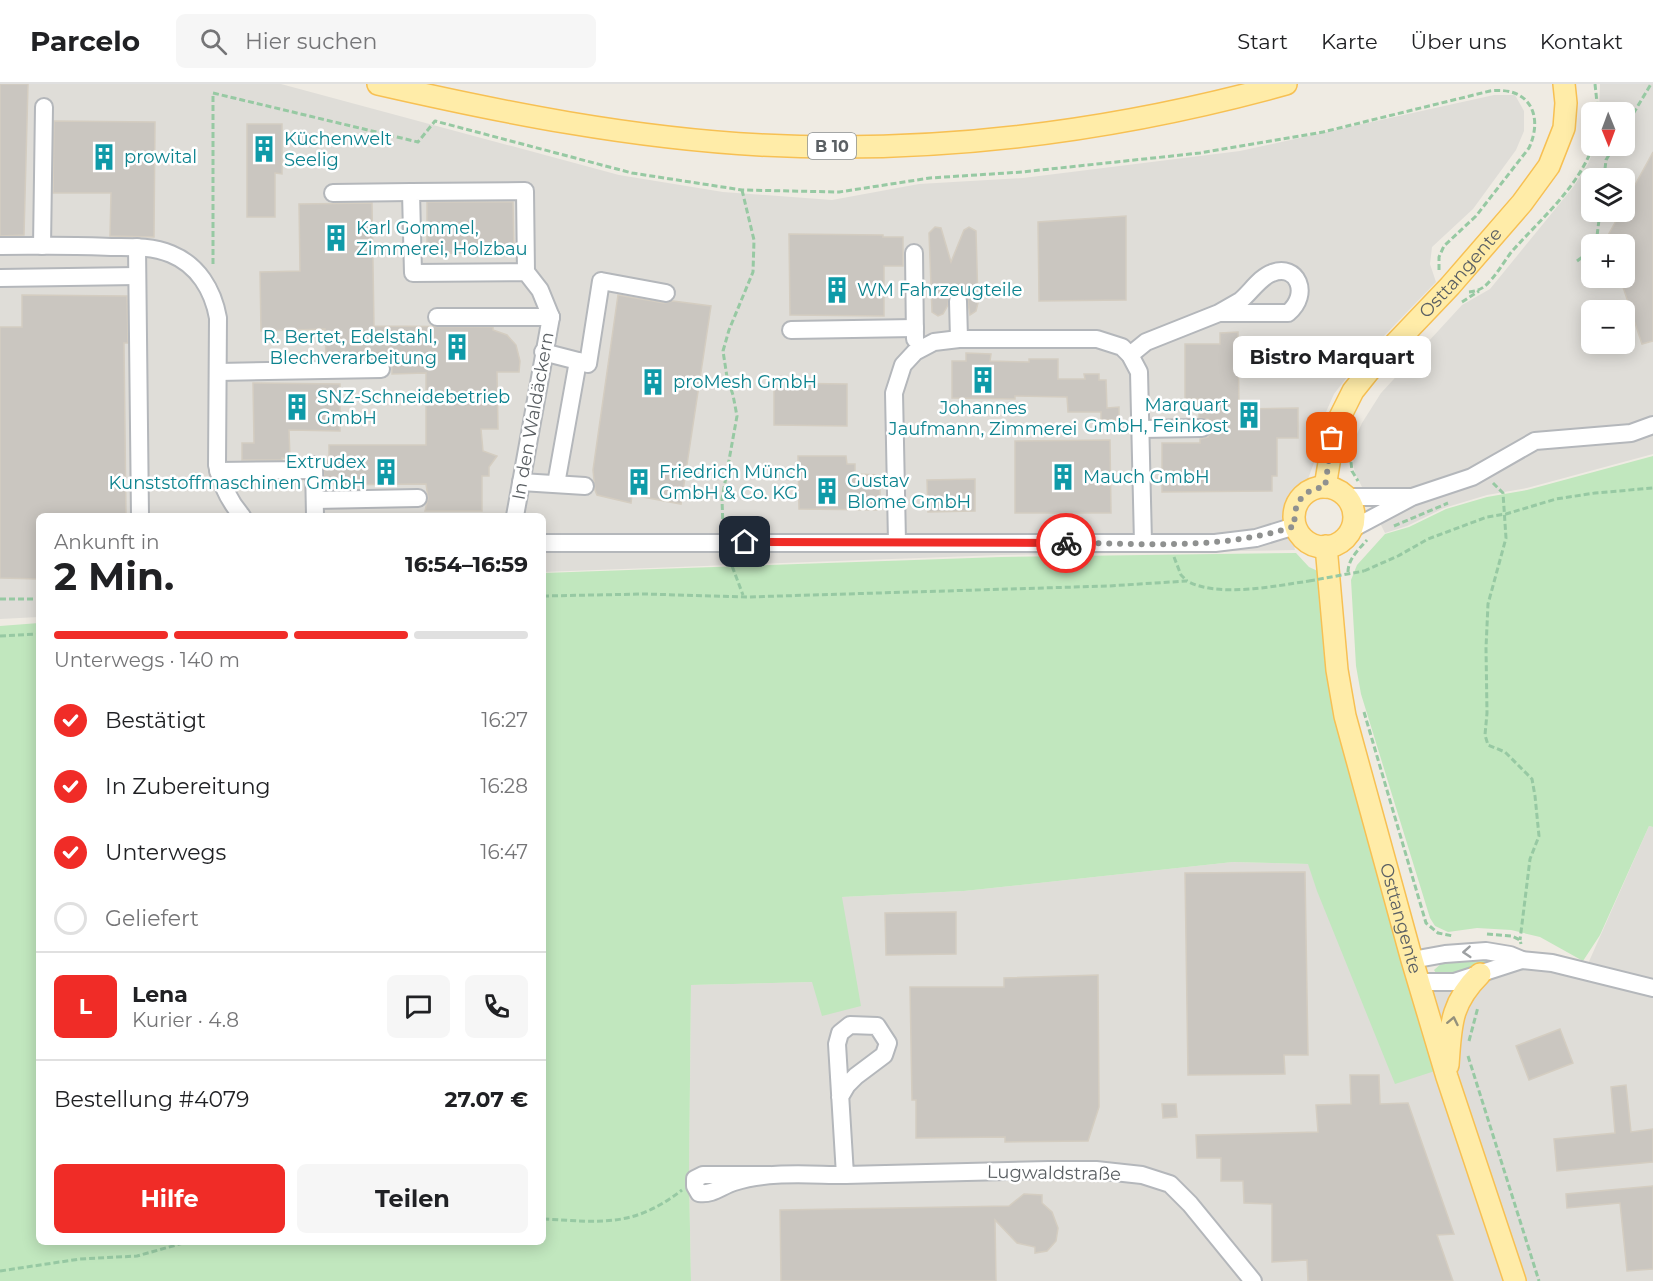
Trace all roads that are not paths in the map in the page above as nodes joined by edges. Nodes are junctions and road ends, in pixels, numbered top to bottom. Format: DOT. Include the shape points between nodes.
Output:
graph roads {
  1 [pos="378,84"];
  2 [pos="1286,84"];
  3 [pos="1564,84"];
  4 [pos="44,107"];
  5 [pos="411,192"];
  6 [pos="333,193"];
  7 [pos="0,246"];
  8 [pos="42,246"];
  9 [pos="137,247"];
  10 [pos="914,254"];
  11 [pos="526,272"];
  12 [pos="137,276"];
  13 [pos="0,278"];
  14 [pos="666,293"];
  15 [pos="958,301"];
  16 [pos="1219,313"];
  17 [pos="436,317"];
  18 [pos="550,317"];
  19 [pos="915,327"];
  20 [pos="791,330"];
  21 [pos="959,339"];
  22 [pos="543,352"];
  23 [pos="915,352"];
  24 [pos="1130,355"];
  25 [pos="578,362"];
  26 [pos="381,369"];
  27 [pos="218,372"];
  28 [pos="1653,425"];
  29 [pos="1203,428"];
  30 [pos="1141,429"];
  31 [pos="218,471"];
  32 [pos="521,482"];
  33 [pos="556,484"];
  34 [pos="585,486"];
  35 [pos="1325,487"];
  36 [pos="418,498"];
  37 [pos="1346,498"];
  38 [pos="1380,505"];
  39 [pos="315,508"];
  40 [pos="140,513"];
  41 [pos="240,513"];
  42 [pos="516,513"];
  43 [pos="1295,526"];
  44 [pos="1360,534"];
  45 [pos="546,543"];
  46 [pos="897,543"];
  47 [pos="1143,543"];
  48 [pos="1326,546"];
  49 [pos="1412,960"];
  50 [pos="1522,960"];
  51 [pos="1480,974"];
  52 [pos="1418,982"];
  53 [pos="1653,988"];
  54 [pos="1447,1077"];
  55 [pos="840,1097"];
  56 [pos="845,1175"];
  57 [pos="695,1179"];
  58 [pos="1253,1281"];
  59 [pos="1515,1281"];
  1 -- 2 [label="main road, B 10" via="520,115 612,130 710,141 825,146 947,142 1056,131 1164,113"];
  3 -- 35 [label="main road, Osttangente" via="1564,128 1550,166 1456,294 1369,370 1353,391 1335,427"];
  4 -- 8 [label="street"];
  5 -- 6 [label="street"];
  5 -- 11 [label="street" via="413,273"];
  5 -- 11 [label="street" via="525,191"];
  7 -- 8 [label="street"];
  8 -- 9 [label="street"];
  9 -- 12 [label="street"];
  9 -- 27 [label="street" via="171,254 192,267 204,281 218,318"];
  10 -- 19 [label="street"];
  11 -- 18 [label="street" via="540,290"];
  12 -- 13 [label="street"];
  12 -- 40 [label="street"];
  14 -- 25 [label="street" via="601,281 588,364"];
  15 -- 21 [label="street"];
  16 -- 24 [label="street" via="1146,342"];
  17 -- 18 [label="street"];
  18 -- 22 [label="street, In den Waldäckern"];
  19 -- 20 [label="street"];
  19 -- 23 [label="street"];
  21 -- 23 [label="street" via="934,342"];
  21 -- 24 [label="street" via="1096,339 1122,347"];
  22 -- 25 [label="street"];
  22 -- 32 [label="street, In den Waldäckern"];
  23 -- 46 [label="street" via="903,365 894,393"];
  24 -- 30 [label="street" via="1139,372"];
  25 -- 33 [label="street"];
  26 -- 27 [label="street"];
  27 -- 31 [label="street"];
  28 -- 38 [label="street" via="1631,433 1535,441 1472,477"];
  29 -- 30 [label="street"];
  30 -- 47 [label="street"];
  31 -- 39 [label="street" via="314,467"];
  31 -- 41 [label="street" via="230,501"];
  32 -- 33 [label="street"];
  32 -- 42 [label="street, In den Waldäckern"];
  33 -- 34 [label="street"];
  35 -- 37 [label="main road"];
  35 -- 43 [label="main road" via="1301,497 1296,506"];
  36 -- 39 [label="street"];
  37 -- 38 [label="street"];
  37 -- 44 [label="main road"];
  38 -- 44 [label="street"];
  43 -- 47 [label="street" via="1236,541"];
  43 -- 48 [label="main road" via="1312,544"];
  44 -- 48 [label="main road"];
  45 -- 46 [label="street"];
  46 -- 47 [label="street"];
  48 -- 49 [label="main road, Osttangente" via="1345,716"];
  50 -- 49 [label="street, one-way" via="1486,951"];
  49 -- 52 [label="main road, Osttangente"];
  50 -- 51 [label="street"];
  50 -- 53 [label="street" via="1552,963"];
  51 -- 52 [label="street" via="1454,982"];
  54 -- 51 [label="main road, one-way" via="1450,1029 1456,1007"];
  52 -- 54 [label="main road, Osttangente"];
  54 -- 59 [label="main road, Osttangente"];
  55 -- 56 [label="street"];
  56 -- 57 [label="street, Lugwaldstraße" via="770,1175 734,1182 708,1194 699,1192 694,1186"];
  56 -- 58 [label="street, Lugwaldstraße" via="1096,1170 1142,1175 1170,1184"];
}
